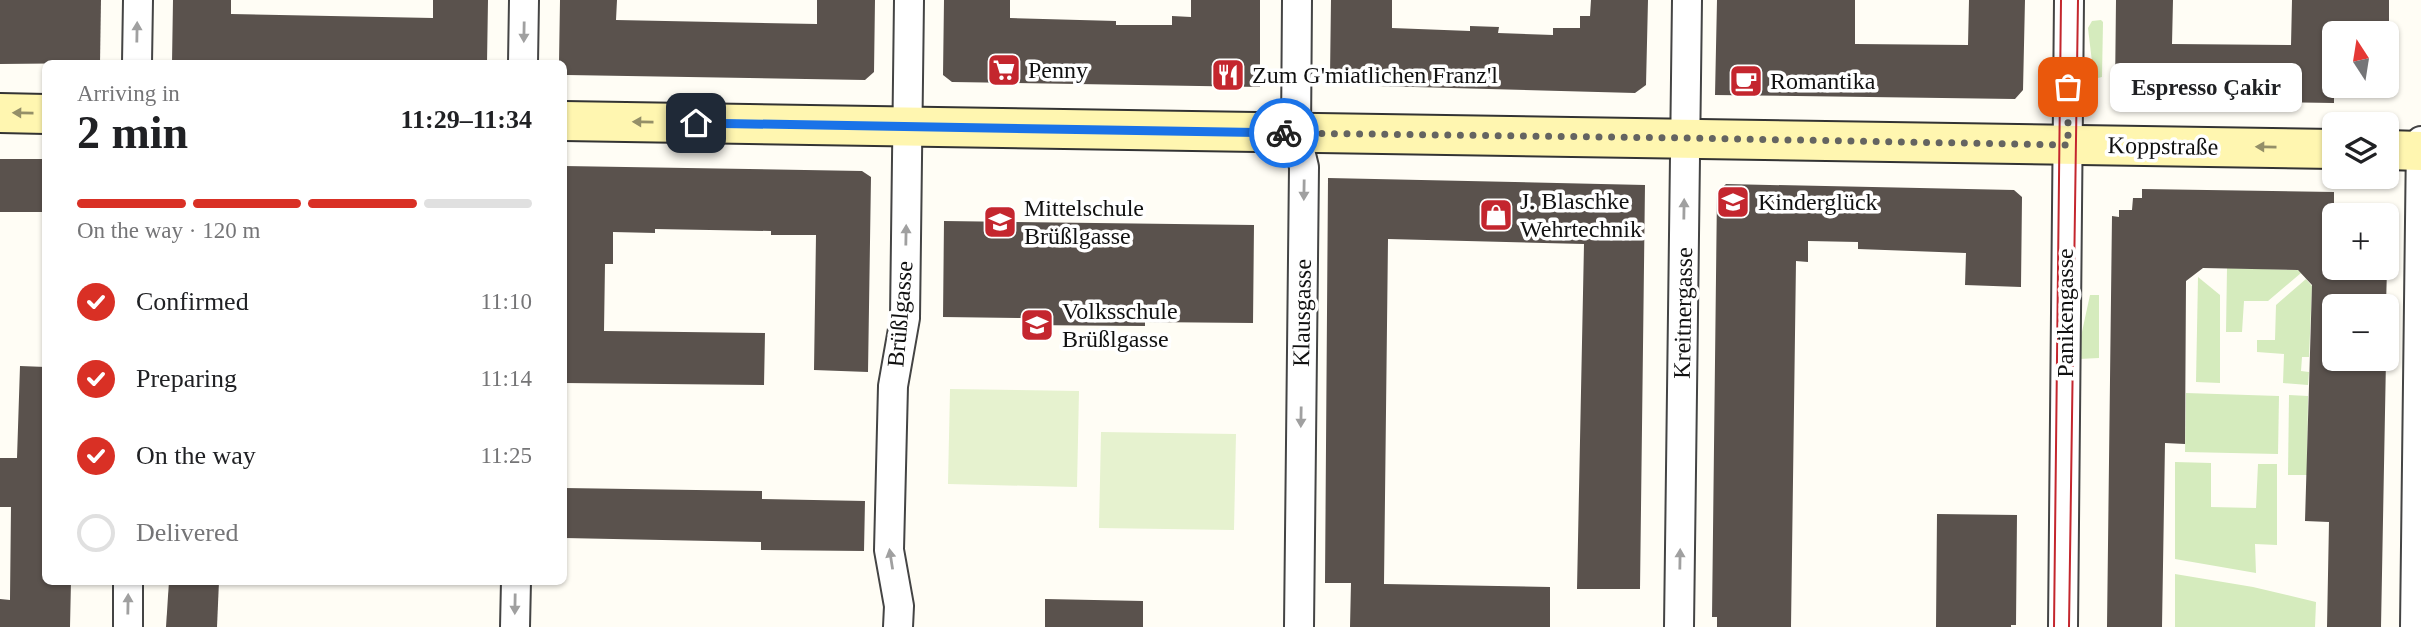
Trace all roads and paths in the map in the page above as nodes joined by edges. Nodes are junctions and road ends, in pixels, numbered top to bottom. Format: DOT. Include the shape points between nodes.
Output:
graph roads {
  1 [pos="138,0"];
  2 [pos="524,0"];
  3 [pos="909,0"];
  4 [pos="1297,0"];
  5 [pos="1687,0"];
  6 [pos="2069,0"];
  7 [pos="137,60"];
  8 [pos="523,60"];
  9 [pos="0,113"];
  10 [pos="42,114"];
  11 [pos="567,121"];
  12 [pos="908,127"];
  13 [pos="1296,134"];
  14 [pos="1685,138"];
  15 [pos="2421,141"];
  16 [pos="2068,145"];
  17 [pos="2322,149"];
  18 [pos="2399,150"];
  19 [pos="2421,151"];
  20 [pos="128,585"];
  21 [pos="516,585"];
  22 [pos="128,627"];
  23 [pos="515,627"];
  24 [pos="898,627"];
  25 [pos="1298,627"];
  26 [pos="1679,627"];
  27 [pos="2063,627"];
  28 [pos="2415,627"];
  7 -- 1 [label="street, one-way"];
  2 -- 8 [label="street, one-way"];
  3 -- 12 [label="street, Brüßlgasse"];
  4 -- 13 [label="street, Klausgasse"];
  5 -- 14 [label="street, Kreitnergasse"];
  6 -- 16 [label="street, Panikengasse"];
  10 -- 9 [label="main road, one-way"];
  12 -- 11 [label="main road, Koppstraße, one-way"];
  12 -- 13 [label="main road, Koppstraße"];
  24 -- 12 [label="street, Brüßlgasse, one-way" via="889,551 893,386 905,318"];
  13 -- 14 [label="main road, Koppstraße"];
  13 -- 25 [label="street, Klausgasse, one-way" via="1304,167"];
  14 -- 16 [label="main road, Koppstraße"];
  26 -- 14 [label="street, Kreitnergasse, one-way"];
  15 -- 19 [label="street"];
  17 -- 16 [label="main road, Koppstraße, one-way"];
  16 -- 27 [label="street, Panikengasse"];
  18 -- 19 [label="main road"];
  19 -- 28 [label="street"];
  22 -- 20 [label="street, one-way"];
  21 -- 23 [label="street, one-way"];
}
